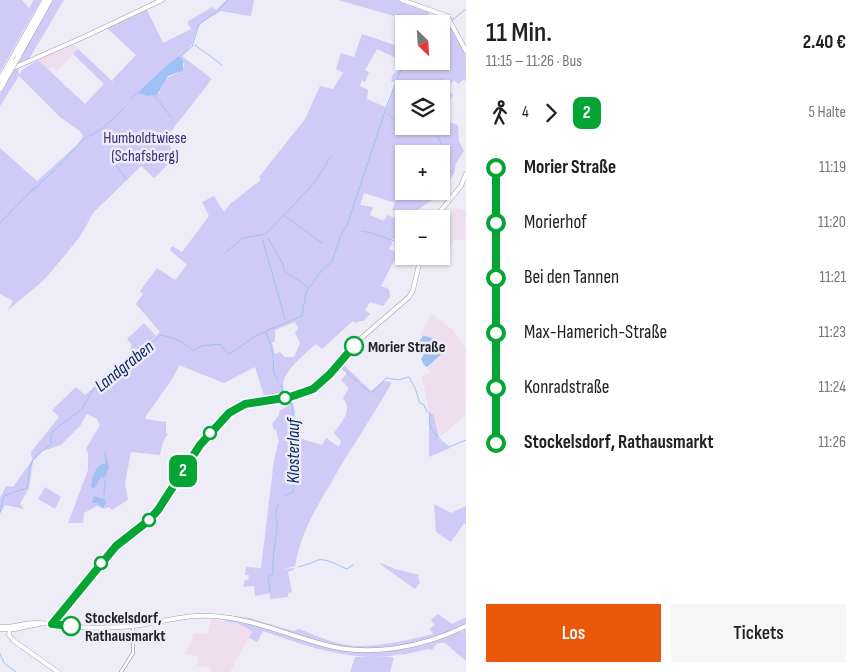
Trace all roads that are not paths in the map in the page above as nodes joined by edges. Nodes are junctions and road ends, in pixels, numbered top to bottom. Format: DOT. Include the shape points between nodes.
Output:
graph roads {
  1 [pos="45,0"];
  2 [pos="50,0"];
  3 [pos="162,0"];
  4 [pos="402,0"];
  5 [pos="42,9"];
  6 [pos="466,51"];
  7 [pos="0,73"];
  8 [pos="3,80"];
  9 [pos="0,89"];
  10 [pos="466,174"];
  11 [pos="441,210"];
  12 [pos="419,265"];
  13 [pos="52,624"];
  14 [pos="133,626"];
  15 [pos="466,626"];
  16 [pos="0,628"];
  17 [pos="10,629"];
  18 [pos="58,672"];
  19 [pos="121,672"];
  1 -- 5 [label="highway"];
  2 -- 5 [label="highway"];
  3 -- 7 [label="main road"];
  4 -- 6 [label="main road" via="447,16"];
  5 -- 8 [label="highway, bridge"];
  5 -- 8 [label="highway, bridge" via="35,28"];
  8 -- 9 [label="highway"];
  10 -- 11 [label="main road"];
  12 -- 13 [label="main road" via="411,294 359,340 313,389 290,397 245,404 229,413 200,445 158,510 116,546"];
  13 -- 14 [label="main road" via="94,628"];
  13 -- 17 [label="main road" via="31,623"];
  14 -- 15 [label="main road" via="205,616 229,618 256,623 324,645 362,650 426,642"];
  14 -- 19 [label="street" via="133,653"];
  16 -- 17 [label="main road"];
  17 -- 18 [label="main road" via="10,637"];
}
